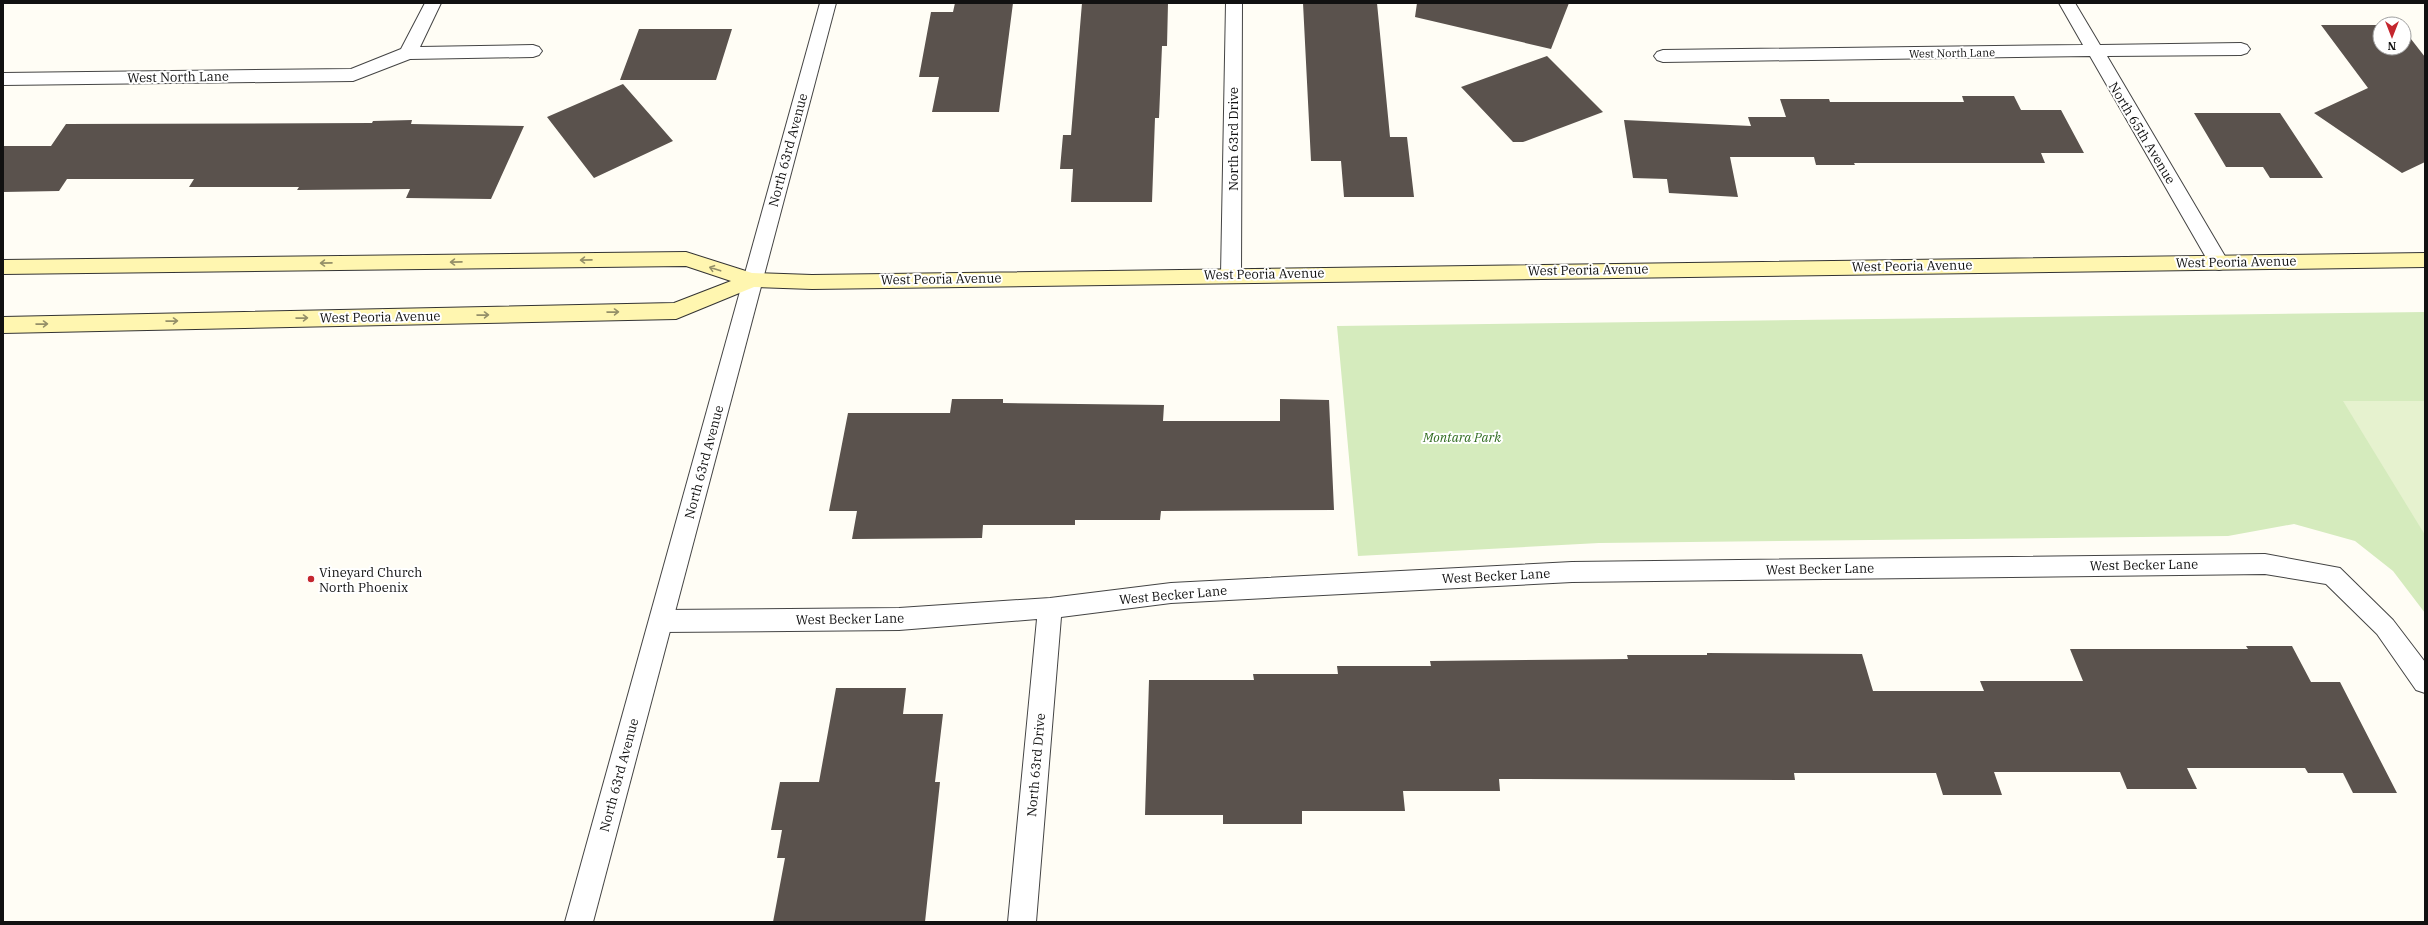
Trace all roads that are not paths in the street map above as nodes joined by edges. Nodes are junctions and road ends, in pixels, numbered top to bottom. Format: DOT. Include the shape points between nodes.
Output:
graph roads {
  1 [pos="433,3"];
  2 [pos="828,3"];
  3 [pos="1234,3"];
  4 [pos="2067,3"];
  5 [pos="2241,49"];
  6 [pos="533,51"];
  7 [pos="2094,51"];
  8 [pos="408,53"];
  9 [pos="1663,56"];
  10 [pos="3,79"];
  11 [pos="2425,260"];
  12 [pos="2219,263"];
  13 [pos="3,267"];
  14 [pos="1231,275"];
  15 [pos="752,280"];
  16 [pos="3,324"];
  17 [pos="1050,608"];
  18 [pos="661,621"];
  19 [pos="2425,682"];
  20 [pos="579,922"];
  21 [pos="1022,922"];
  1 -- 8 [label="street"];
  2 -- 15 [label="street, North 63rd Avenue"];
  3 -- 14 [label="street, North 63rd Drive"];
  4 -- 7 [label="street, North 65th Avenue"];
  5 -- 7 [label="street, West North Lane"];
  6 -- 8 [label="street"];
  7 -- 9 [label="street, West North Lane"];
  7 -- 12 [label="street, North 65th Avenue"];
  8 -- 10 [label="street, West North Lane" via="353,76"];
  11 -- 12 [label="main road, West Peoria Avenue"];
  12 -- 14 [label="main road, West Peoria Avenue"];
  15 -- 13 [label="main road, West Peoria Avenue, one-way" via="686,259"];
  14 -- 15 [label="main road, West Peoria Avenue" via="812,282"];
  16 -- 15 [label="main road, West Peoria Avenue, one-way" via="676,311"];
  15 -- 18 [label="street, North 63rd Avenue"];
  17 -- 18 [label="street, West Becker Lane" via="899,619"];
  17 -- 19 [label="street, West Becker Lane" via="1171,593 1572,572 2265,564 2332,575 2385,628"];
  17 -- 21 [label="street, North 63rd Drive"];
  18 -- 20 [label="street, North 63rd Avenue"];
}
